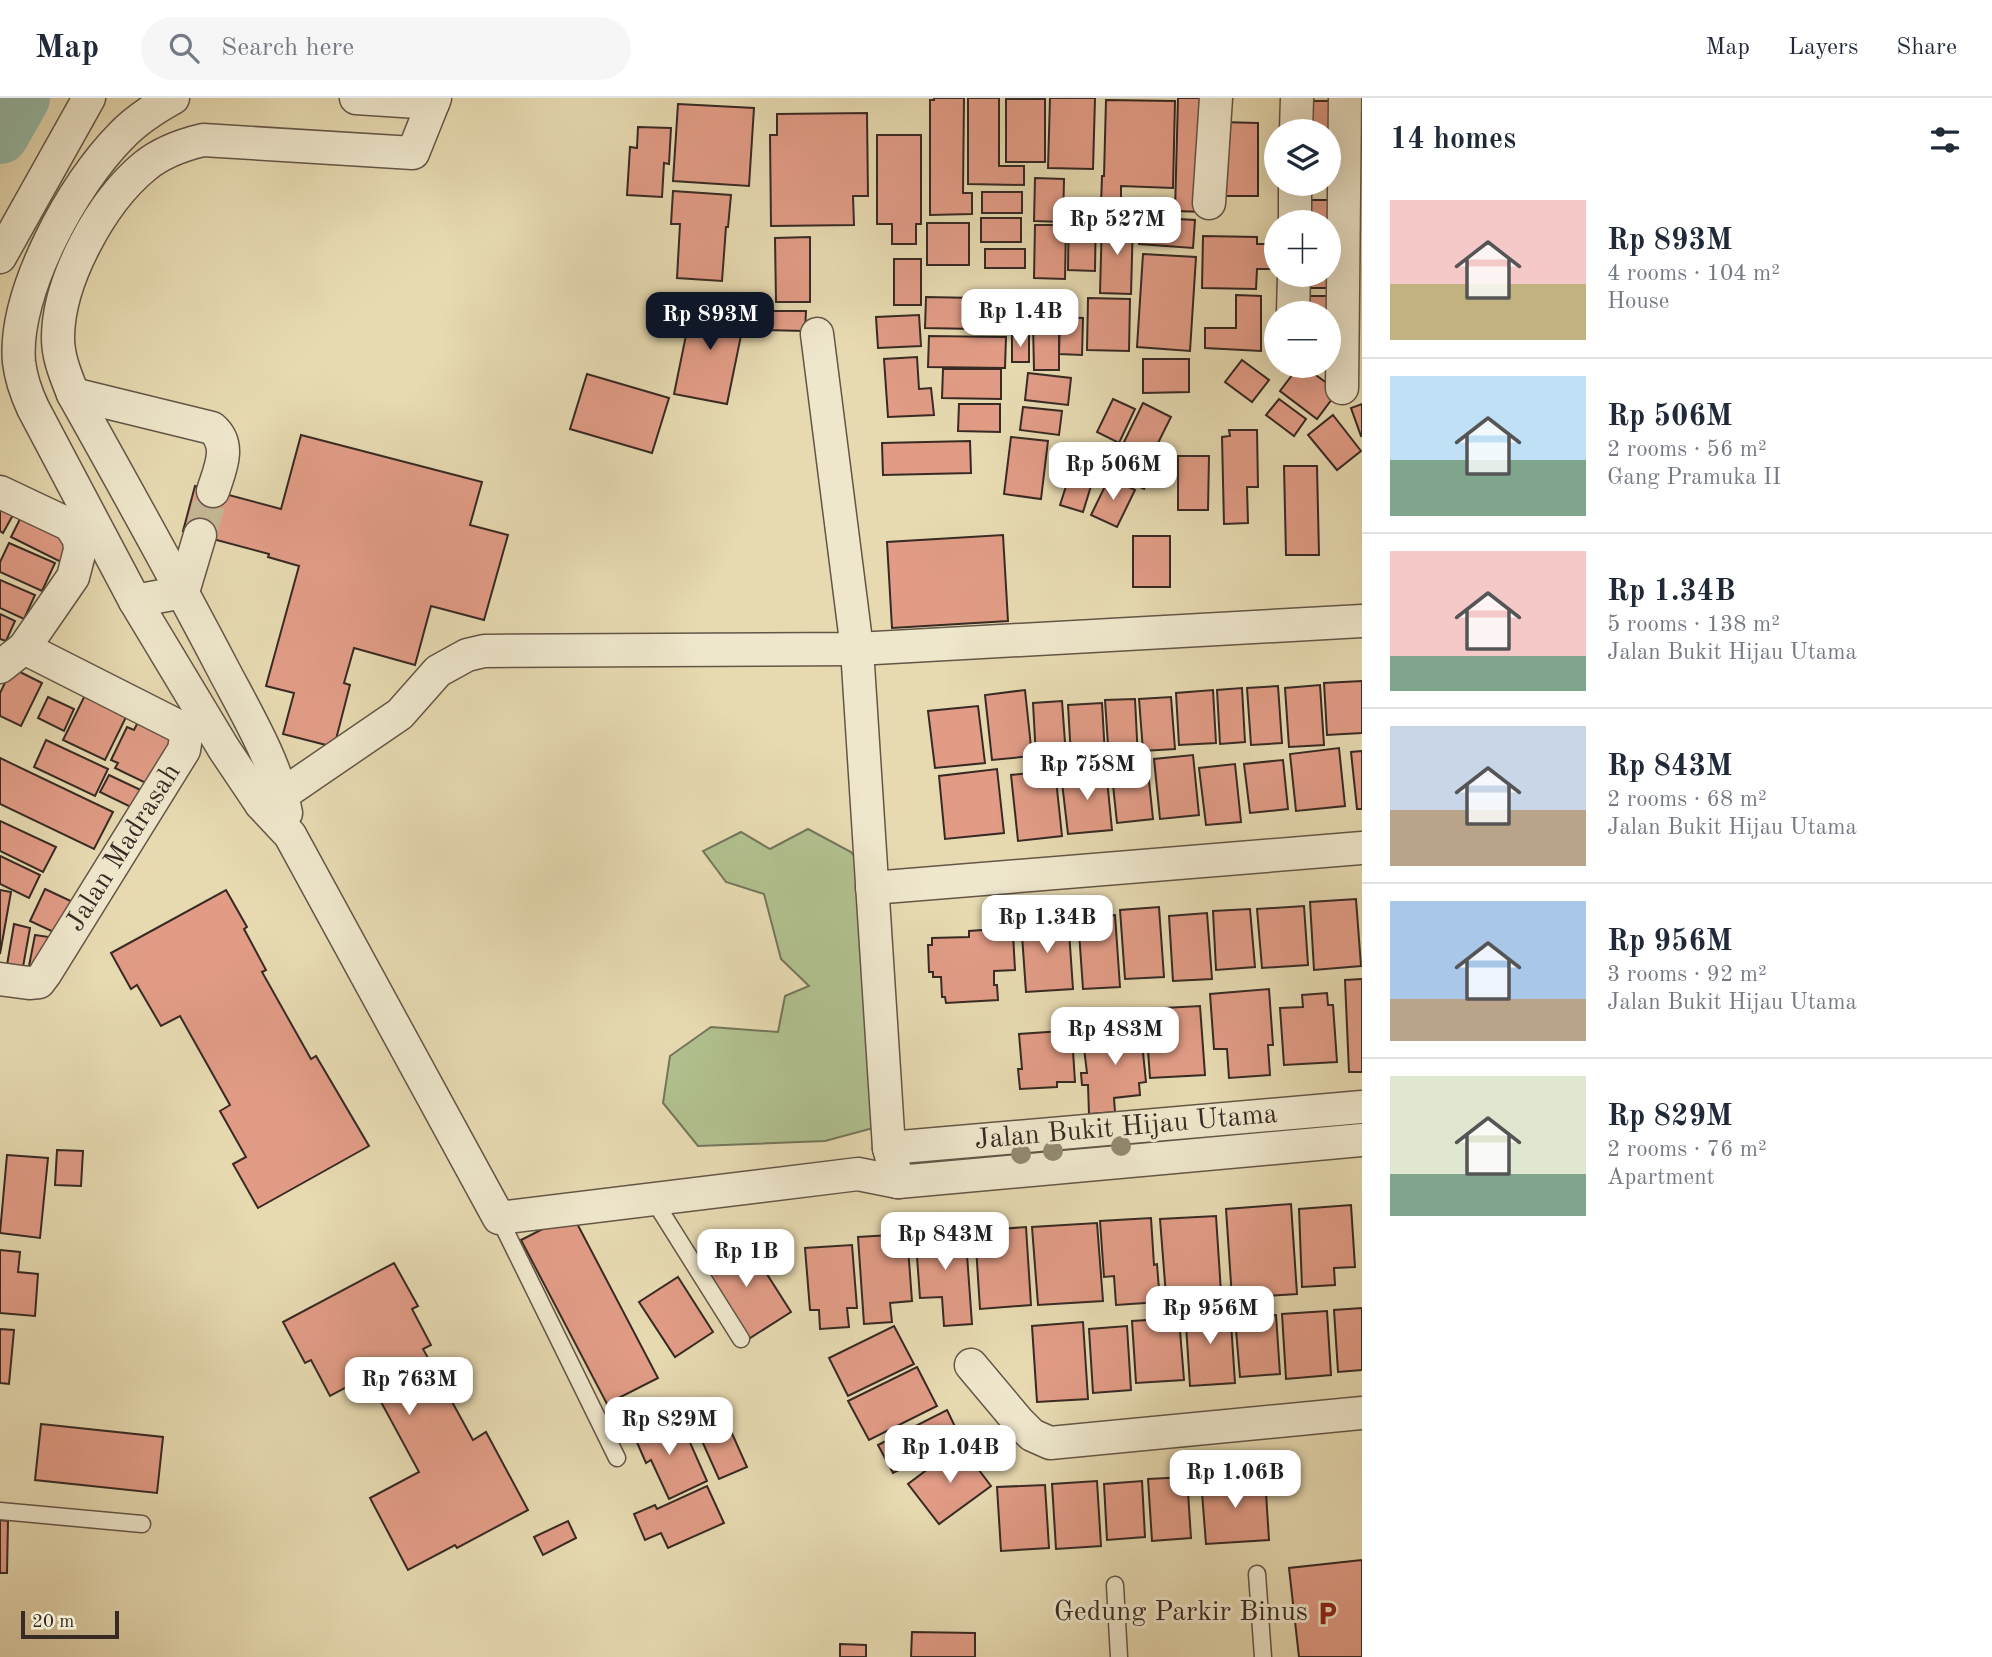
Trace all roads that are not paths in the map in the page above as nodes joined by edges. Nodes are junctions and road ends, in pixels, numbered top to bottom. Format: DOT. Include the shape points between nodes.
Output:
graph roads {
  1 [pos="89,98"];
  2 [pos="173,98"];
  3 [pos="356,98"];
  4 [pos="1216,98"];
  5 [pos="1297,98"];
  6 [pos="1345,98"];
  7 [pos="434,101"];
  8 [pos="1296,119"];
  9 [pos="1209,203"];
  10 [pos="0,257"];
  11 [pos="817,334"];
  12 [pos="1342,388"];
  13 [pos="73,394"];
  14 [pos="214,491"];
  15 [pos="0,492"];
  16 [pos="200,535"];
  17 [pos="183,592"];
  18 [pos="135,601"];
  19 [pos="1362,621"];
  20 [pos="24,648"];
  21 [pos="857,649"];
  22 [pos="0,667"];
  23 [pos="272,799"];
  24 [pos="1362,848"];
  25 [pos="872,888"];
  26 [pos="0,979"];
  27 [pos="1362,1107"];
  28 [pos="1362,1140"];
  29 [pos="889,1148"];
  30 [pos="858,1174"];
  31 [pos="898,1182"];
  32 [pos="653,1199"];
  33 [pos="499,1218"];
  34 [pos="741,1339"];
  35 [pos="971,1365"];
  36 [pos="1362,1413"];
  37 [pos="617,1458"];
  38 [pos="0,1511"];
  39 [pos="142,1524"];
  40 [pos="1257,1574"];
  41 [pos="1115,1585"];
  42 [pos="1119,1657"];
  43 [pos="1263,1657"];
  1 -- 10 [label="street"];
  2 -- 18 [label="street" via="122,134 92,169 49,242 30,286 20,330 22,383"];
  3 -- 7 [label="street"];
  4 -- 9 [label="street"];
  5 -- 8 [label="street"];
  6 -- 12 [label="street"];
  7 -- 13 [label="street" via="413,153 203,140 178,146 147,164 120,189 94,227 61,303 58,340"];
  11 -- 21 [label="street"];
  13 -- 14 [label="street" via="212,428 223,443"];
  13 -- 17 [label="street"];
  15 -- 20 [label="street" via="70,525 79,539 73,577"];
  16 -- 17 [label="street"];
  17 -- 18 [label="street"];
  17 -- 23 [label="street" via="256,732"];
  18 -- 23 [label="street" via="224,749"];
  19 -- 21 [label="street"];
  20 -- 22 [label="street"];
  20 -- 26 [label="street, Jalan Madrasah" via="182,728 186,737 184,750 39,982"];
  21 -- 23 [label="street" via="484,651 467,655 438,671 400,714"];
  21 -- 25 [label="street"];
  23 -- 33 [label="street"];
  24 -- 25 [label="street"];
  25 -- 29 [label="street"];
  27 -- 29 [label="street, Jalan Bukit Hijau Utama"];
  28 -- 31 [label="street, Jalan Bukit Hijau Utama"];
  29 -- 30 [label="street"];
  29 -- 31 [label="street"];
  30 -- 31 [label="street, Jalan Bukit Hijau Utama"];
  30 -- 32 [label="street"];
  32 -- 33 [label="street"];
  32 -- 34 [label="lane"];
  33 -- 37 [label="lane"];
  35 -- 36 [label="street" via="1032,1435 1050,1443"];
  38 -- 39 [label="lane"];
  40 -- 43 [label="lane"];
  41 -- 42 [label="lane"];
}
